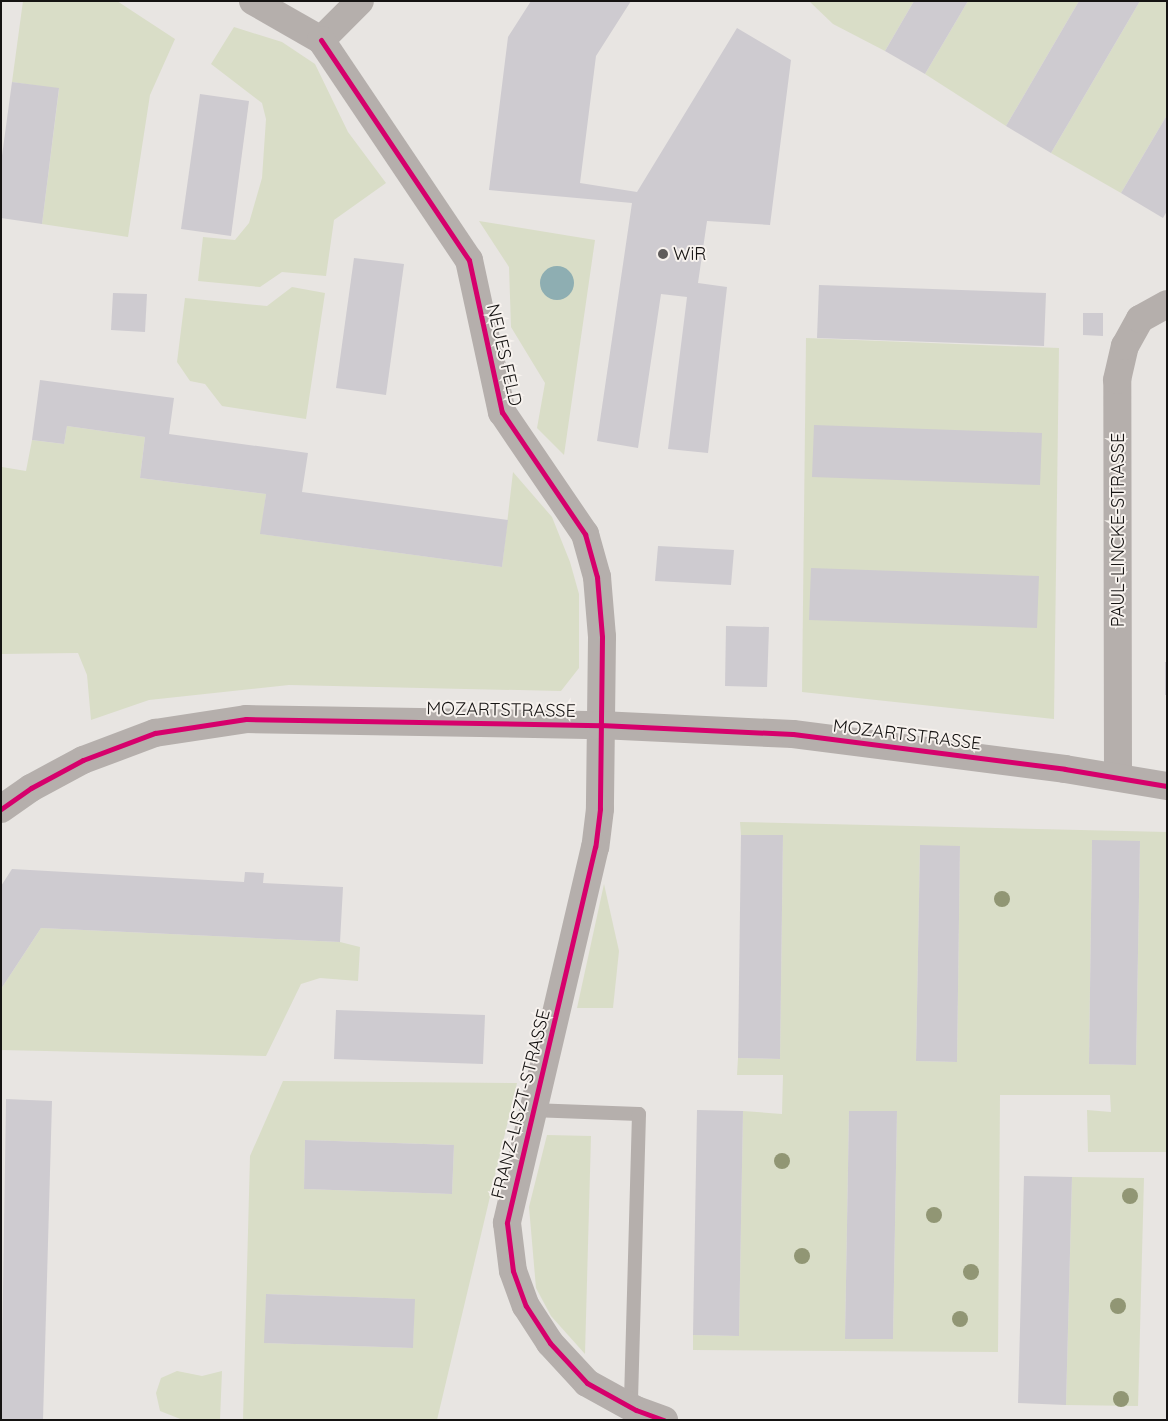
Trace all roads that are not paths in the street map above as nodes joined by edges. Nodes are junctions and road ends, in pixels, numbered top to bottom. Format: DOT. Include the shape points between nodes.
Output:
graph roads {
  1 [pos="253,1"];
  2 [pos="360,1"];
  3 [pos="321,40"];
  4 [pos="1167,304"];
  5 [pos="600,725"];
  6 [pos="1118,777"];
  7 [pos="1167,786"];
  8 [pos="1,809"];
  9 [pos="531,1110"];
  10 [pos="631,1407"];
  11 [pos="664,1420"];
  1 -- 3 [label="street"];
  2 -- 3 [label="street"];
  3 -- 5 [label="street, NEUES FELD" via="469,260 502,412 585,534 597,576 602,637"];
  4 -- 6 [label="street, PAUL-LINCKE-STRASSE" via="1140,319 1125,346 1117,380"];
  5 -- 6 [label="street, MOZARTSTRASSE" via="793,734"];
  5 -- 8 [label="street, MOZARTSTRASSE" via="246,719 156,733 83,760 31,788"];
  5 -- 9 [label="street, FRANZ-LISZT-STRASSE" via="600,809 595,847 581,920"];
  6 -- 7 [label="street, MOZARTSTRASSE"];
  9 -- 10 [label="street, FRANZ-LISZT-STRASSE" via="507,1224 513,1271 526,1306 550,1343 587,1383"];
  9 -- 10 [label="lane" via="639,1114"];
  10 -- 11 [label="street, FRANZ-LISZT-STRASSE"];
}
